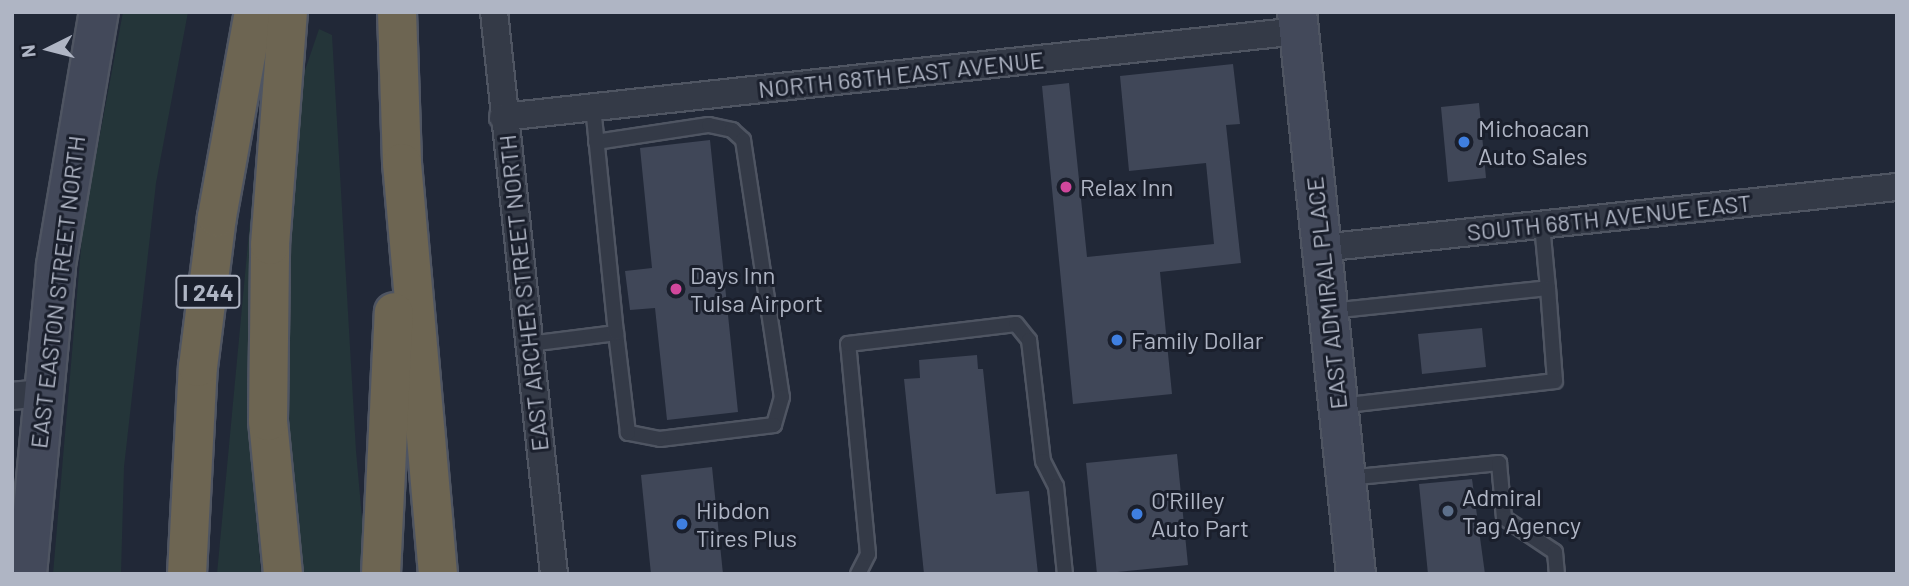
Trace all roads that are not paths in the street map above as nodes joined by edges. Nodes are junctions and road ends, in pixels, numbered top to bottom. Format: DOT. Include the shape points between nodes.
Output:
graph roads {
  1 [pos="99,12"];
  2 [pos="254,12"];
  3 [pos="288,12"];
  4 [pos="397,12"];
  5 [pos="494,12"];
  6 [pos="1298,22"];
  7 [pos="593,107"];
  8 [pos="503,117"];
  9 [pos="596,142"];
  10 [pos="402,163"];
  11 [pos="1897,187"];
  12 [pos="1542,225"];
  13 [pos="1321,248"];
  14 [pos="1548,288"];
  15 [pos="1328,312"];
  16 [pos="616,333"];
  17 [pos="529,344"];
  18 [pos="27,395"];
  19 [pos="1338,406"];
  20 [pos="1346,478"];
  21 [pos="27,574"];
  22 [pos="187,574"];
  23 [pos="282,574"];
  24 [pos="380,574"];
  25 [pos="438,574"];
  26 [pos="554,574"];
  27 [pos="859,574"];
  28 [pos="1065,574"];
  29 [pos="1356,574"];
  30 [pos="1557,574"];
  1 -- 18 [label="street, EAST EASTON STREET NORTH"];
  2 -- 22 [label="highway, I 244" via="217,217 198,367"];
  3 -- 23 [label="highway" via="270,245 268,421"];
  4 -- 10 [label="highway"];
  5 -- 8 [label="street, EAST ARCHER STREET NORTH"];
  6 -- 7 [label="street, NORTH 68TH EAST AVENUE"];
  6 -- 13 [label="street, EAST ADMIRAL PLACE"];
  7 -- 8 [label="street, NORTH 68TH EAST AVENUE"];
  7 -- 9 [label="lane"];
  8 -- 17 [label="street, EAST ARCHER STREET NORTH"];
  9 -- 16 [label="lane"];
  9 -- 16 [label="lane" via="709,125 732,130 743,140 782,397 774,425 660,439 628,433"];
  10 -- 24 [label="highway"];
  10 -- 25 [label="highway"];
  11 -- 12 [label="street, SOUTH 68TH AVENUE EAST"];
  12 -- 13 [label="street, SOUTH 68TH AVENUE EAST"];
  12 -- 14 [label="lane"];
  13 -- 15 [label="street, EAST ADMIRAL PLACE"];
  14 -- 15 [label="lane"];
  14 -- 19 [label="lane" via="1555,381"];
  15 -- 19 [label="street, EAST ADMIRAL PLACE"];
  16 -- 17 [label="lane"];
  17 -- 26 [label="street, EAST ARCHER STREET NORTH"];
  18 -- 21 [label="street, EAST EASTON STREET NORTH"];
  19 -- 20 [label="street, EAST ADMIRAL PLACE"];
  20 -- 29 [label="street, EAST ADMIRAL PLACE"];
  20 -- 30 [label="lane" via="1499,463 1504,518 1555,552"];
  27 -- 28 [label="lane" via="868,554 848,344 1016,324 1030,340 1044,461 1056,486"];
}
